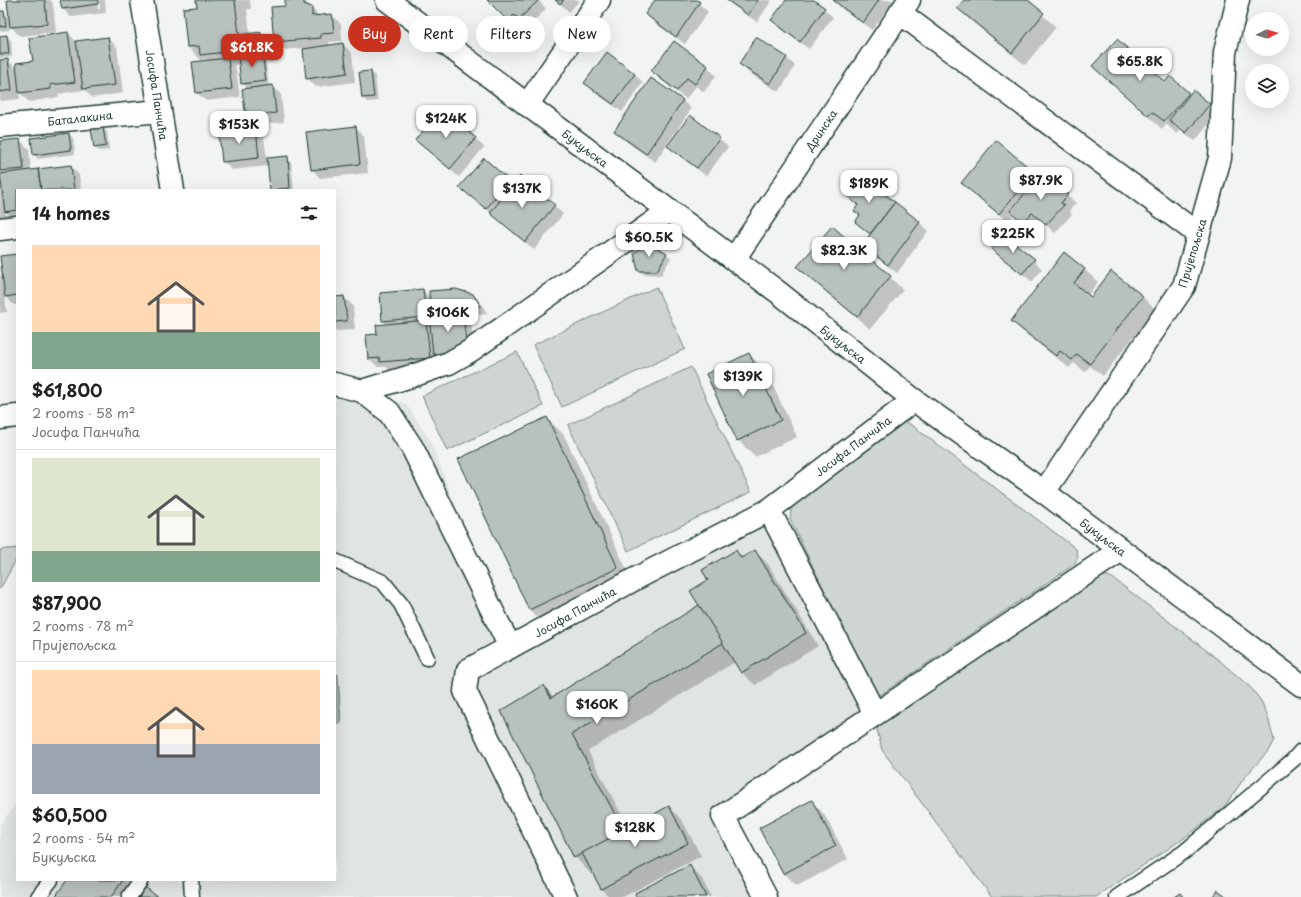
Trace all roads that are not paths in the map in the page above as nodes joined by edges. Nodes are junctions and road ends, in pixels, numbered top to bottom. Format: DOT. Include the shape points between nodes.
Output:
graph roads {
  1 [pos="142,0"];
  2 [pos="387,0"];
  3 [pos="599,0"];
  4 [pos="1238,0"];
  5 [pos="904,6"];
  6 [pos="527,105"];
  7 [pos="160,111"];
  8 [pos="0,126"];
  9 [pos="173,189"];
  10 [pos="669,211"];
  11 [pos="16,227"];
  12 [pos="0,229"];
  13 [pos="1198,234"];
  14 [pos="734,259"];
  15 [pos="336,384"];
  16 [pos="362,391"];
  17 [pos="914,400"];
  18 [pos="16,416"];
  19 [pos="0,418"];
  20 [pos="1044,492"];
  21 [pos="769,510"];
  22 [pos="1121,550"];
  23 [pos="336,561"];
  24 [pos="510,647"];
  25 [pos="427,658"];
  26 [pos="1301,685"];
  27 [pos="875,714"];
  28 [pos="1301,751"];
  29 [pos="49,881"];
  30 [pos="140,881"];
  31 [pos="191,881"];
  32 [pos="38,897"];
  33 [pos="129,897"];
  34 [pos="192,897"];
  35 [pos="566,897"];
  36 [pos="766,897"];
  37 [pos="1117,897"];
  1 -- 7 [label="street, Јосифа Панчића"];
  2 -- 6 [label="street, Букуљска"];
  3 -- 6 [label="street"];
  4 -- 13 [label="street, Пријепољска" via="1225,52 1220,158"];
  5 -- 13 [label="street"];
  5 -- 14 [label="street, Дринска"];
  6 -- 10 [label="street, Букуљска"];
  7 -- 8 [label="street, Баталакина"];
  7 -- 9 [label="street, Јосифа Панчића"];
  10 -- 14 [label="street, Букуљска"];
  10 -- 16 [label="street" via="449,363"];
  11 -- 12 [label="street"];
  13 -- 20 [label="street, Пријепољска" via="1184,286"];
  14 -- 17 [label="street, Букуљска"];
  15 -- 16 [label="street"];
  16 -- 24 [label="street" via="388,412 413,449"];
  17 -- 20 [label="street, Букуљска"];
  17 -- 21 [label="street, Јосифа Панчића"];
  18 -- 19 [label="street"];
  20 -- 22 [label="street, Букуљска"];
  21 -- 24 [label="street, Јосифа Панчића"];
  21 -- 27 [label="street"];
  22 -- 26 [label="street, Букуљска"];
  22 -- 27 [label="street"];
  23 -- 25 [label="lane" via="383,582 401,604"];
  24 -- 35 [label="street, Јосифа Панчића" via="468,670 466,691"];
  27 -- 36 [label="street" via="723,816"];
  28 -- 37 [label="lane" via="1184,852"];
  29 -- 32 [label="lane"];
  30 -- 33 [label="lane"];
  31 -- 34 [label="lane"];
}
